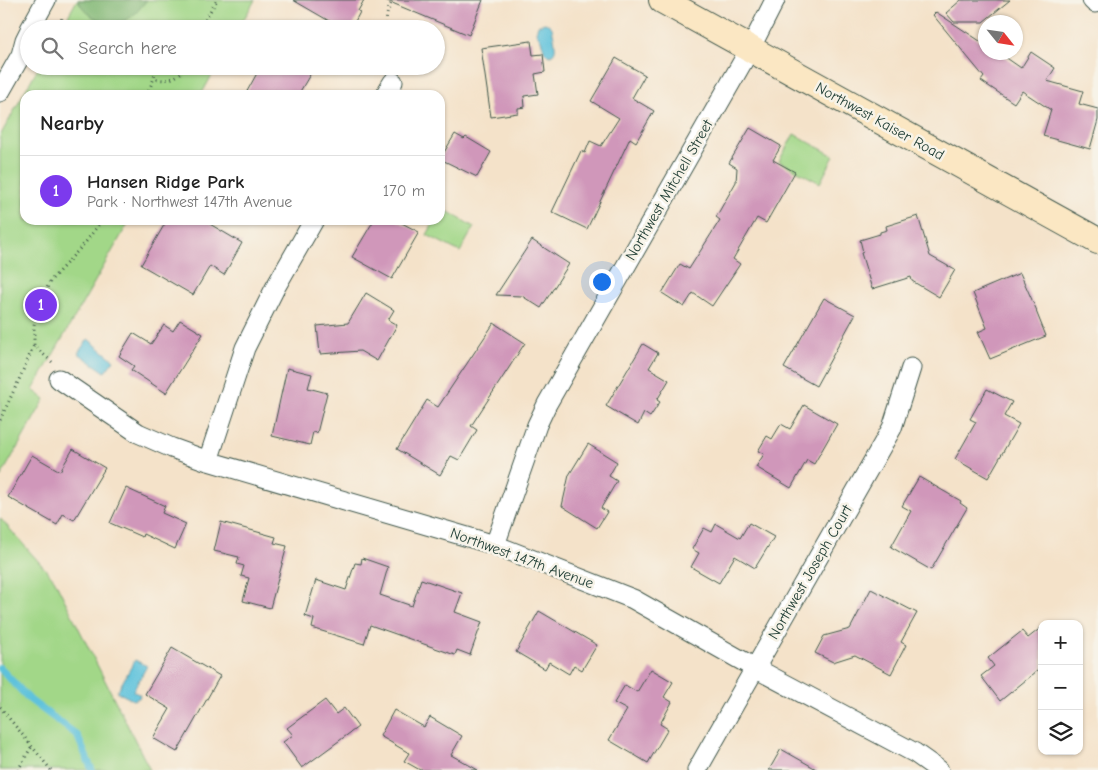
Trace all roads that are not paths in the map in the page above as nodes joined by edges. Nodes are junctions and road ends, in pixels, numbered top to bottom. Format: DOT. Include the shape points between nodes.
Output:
graph roads {
  1 [pos="46,0"];
  2 [pos="662,0"];
  3 [pos="776,0"];
  4 [pos="35,20"];
  5 [pos="750,49"];
  6 [pos="20,57"];
  7 [pos="0,92"];
  8 [pos="311,225"];
  9 [pos="1098,241"];
  10 [pos="911,368"];
  11 [pos="59,380"];
  12 [pos="208,461"];
  13 [pos="495,546"];
  14 [pos="755,668"];
  15 [pos="697,770"];
  16 [pos="939,770"];
  1 -- 4 [label="street"];
  2 -- 5 [label="main road, Northwest Kaiser Road"];
  3 -- 5 [label="street, Northwest Mitchell Street"];
  5 -- 9 [label="main road, Northwest Kaiser Road"];
  5 -- 13 [label="street, Northwest Mitchell Street" via="547,404"];
  6 -- 7 [label="street"];
  8 -- 12 [label="street" via="244,348"];
  10 -- 14 [label="street, Northwest Joseph Court" via="892,428"];
  11 -- 12 [label="street, Northwest 147th Avenue" via="138,433"];
  12 -- 13 [label="street, Northwest 147th Avenue"];
  13 -- 14 [label="street, Northwest 147th Avenue" via="633,599"];
  14 -- 15 [label="street, Northwest Joseph Court"];
  14 -- 16 [label="street, Northwest 147th Avenue" via="915,753"];
}
